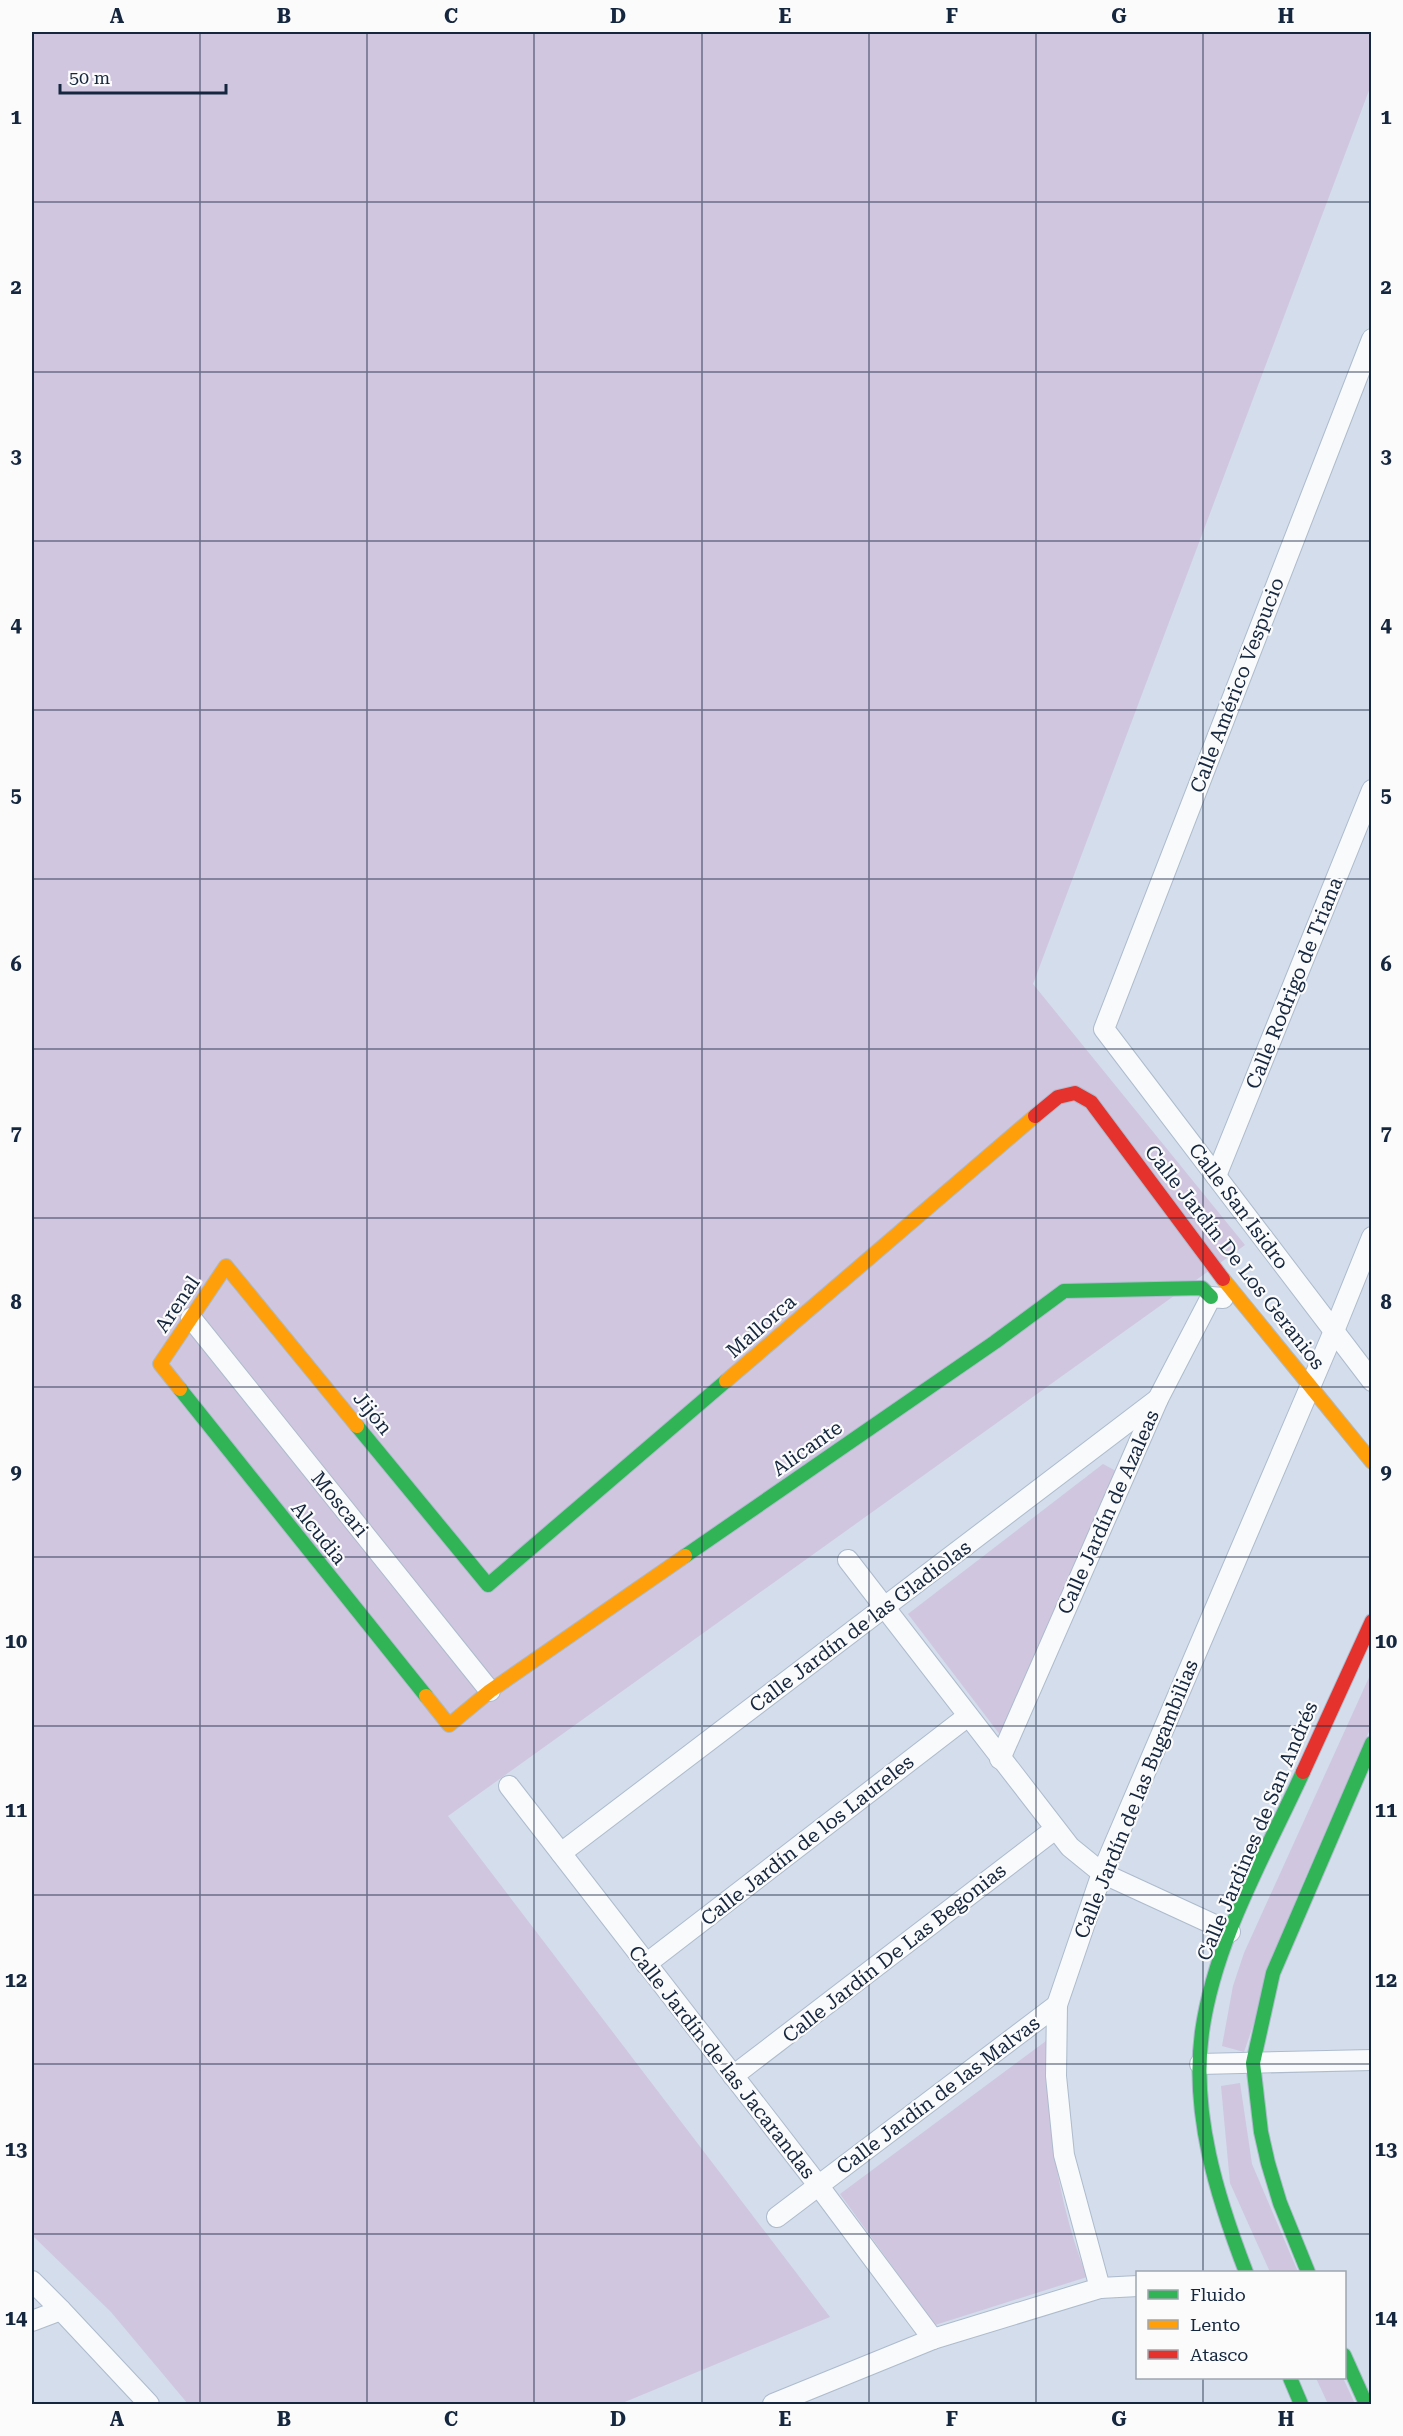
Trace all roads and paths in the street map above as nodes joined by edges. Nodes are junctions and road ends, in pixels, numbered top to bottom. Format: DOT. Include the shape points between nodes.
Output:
graph roads {
  1 [pos="1371,339"];
  2 [pos="1371,790"];
  3 [pos="1105,1032"];
  4 [pos="1058,1097"];
  5 [pos="1216,1176"];
  6 [pos="1371,1237"];
  7 [pos="226,1266"];
  8 [pos="1211,1297"];
  9 [pos="1240,1301"];
  10 [pos="191,1318"];
  11 [pos="1334,1331"];
  12 [pos="160,1364"];
  13 [pos="1371,1381"];
  14 [pos="1310,1385"];
  15 [pos="1158,1399"];
  16 [pos="1371,1462"];
  17 [pos="848,1560"];
  18 [pos="489,1585"];
  19 [pos="884,1607"];
  20 [pos="1371,1621"];
  21 [pos="489,1691"];
  22 [pos="968,1716"];
  23 [pos="449,1725"];
  24 [pos="1371,1743"];
  25 [pos="1000,1759"];
  26 [pos="509,1786"];
  27 [pos="1054,1830"];
  28 [pos="561,1853"];
  29 [pos="1102,1873"];
  30 [pos="1230,1932"];
  31 [pos="646,1964"];
  32 [pos="1057,2005"];
  33 [pos="1371,2060"];
  34 [pos="1253,2063"];
  35 [pos="1200,2064"];
  36 [pos="733,2076"];
  37 [pos="818,2185"];
  38 [pos="777,2217"];
  39 [pos="1246,2271"];
  40 [pos="1308,2271"];
  41 [pos="32,2281"];
  42 [pos="1136,2286"];
  43 [pos="1100,2288"];
  44 [pos="62,2310"];
  45 [pos="32,2321"];
  46 [pos="933,2339"];
  47 [pos="1346,2359"];
  48 [pos="1290,2379"];
  49 [pos="149,2404"];
  50 [pos="773,2404"];
  51 [pos="1301,2404"];
  52 [pos="1366,2404"];
  1 -- 3 [label="street, Calle Américo Vespucio"];
  2 -- 5 [label="street, Calle Rodrigo de Triana"];
  3 -- 5 [label="street, Calle San Isidro"];
  4 -- 9 [label="street, Calle Jardín De Los Geranios" via="1075,1093 1091,1102"];
  4 -- 18 [label="street, Mallorca"];
  5 -- 11 [label="street, Calle San Isidro"];
  6 -- 11 [label="street, Calle Jardín de las Bugambilias"];
  7 -- 10 [label="street, Arenal"];
  7 -- 18 [label="street, Jijón"];
  8 -- 9 [label="street"];
  8 -- 15 [label="street, Calle Jardín de Azaleas"];
  8 -- 21 [label="street, Alicante" via="1202,1288 1064,1291"];
  9 -- 14 [label="street, Calle Jardín De Los Geranios"];
  10 -- 12 [label="street, Arenal"];
  10 -- 21 [label="street, Moscari"];
  11 -- 13 [label="street, Calle San Isidro"];
  11 -- 14 [label="street, Calle Jardín de las Bugambilias"];
  12 -- 23 [label="street, Alcudia"];
  14 -- 16 [label="street, Calle Jardín De Los Geranios"];
  14 -- 29 [label="street, Calle Jardín de las Bugambilias"];
  15 -- 19 [label="street, Calle Jardín de las Gladiolas"];
  15 -- 25 [label="street, Calle Jardín de Azaleas"];
  17 -- 19 [label="street"];
  19 -- 22 [label="street"];
  19 -- 28 [label="street, Calle Jardín de las Gladiolas"];
  20 -- 30 [label="street, Calle Jardines de San Andrés"];
  21 -- 23 [label="street, Alicante"];
  22 -- 25 [label="street"];
  22 -- 31 [label="street, Calle Jardín de los Laureles"];
  24 -- 34 [label="street" via="1273,1973"];
  25 -- 27 [label="street"];
  26 -- 28 [label="street, Calle Jardín de las Jacarandas"];
  27 -- 29 [label="street"];
  27 -- 36 [label="street, Calle Jardín De Las Begonias"];
  28 -- 31 [label="street, Calle Jardín de las Jacarandas"];
  29 -- 30 [label="street"];
  29 -- 32 [label="street, Calle Jardín de las Bugambilias"];
  30 -- 35 [label="street, Calle Jardines de San Andrés" via="1205,2018"];
  31 -- 36 [label="street, Calle Jardín de las Jacarandas"];
  32 -- 37 [label="street, Calle Jardín de las Malvas"];
  32 -- 43 [label="street, Calle Jardín de las Bugambilias" via="1056,2076 1064,2155"];
  33 -- 34 [label="street"];
  34 -- 35 [label="street"];
  34 -- 40 [label="street" via="1268,2163"];
  35 -- 39 [label="street, Calle Jardines de San Andrés" via="1212,2165"];
  36 -- 37 [label="street, Calle Jardín de las Jacarandas"];
  37 -- 38 [label="street, Calle Jardín de las Malvas"];
  37 -- 46 [label="street, Calle Jardín de las Jacarandas"];
  41 -- 44 [label="street"];
  42 -- 43 [label="street"];
  43 -- 46 [label="street"];
  44 -- 45 [label="street"];
  44 -- 49 [label="street"];
  46 -- 50 [label="street"];
  47 -- 52 [label="street"];
  48 -- 51 [label="street"];
}
